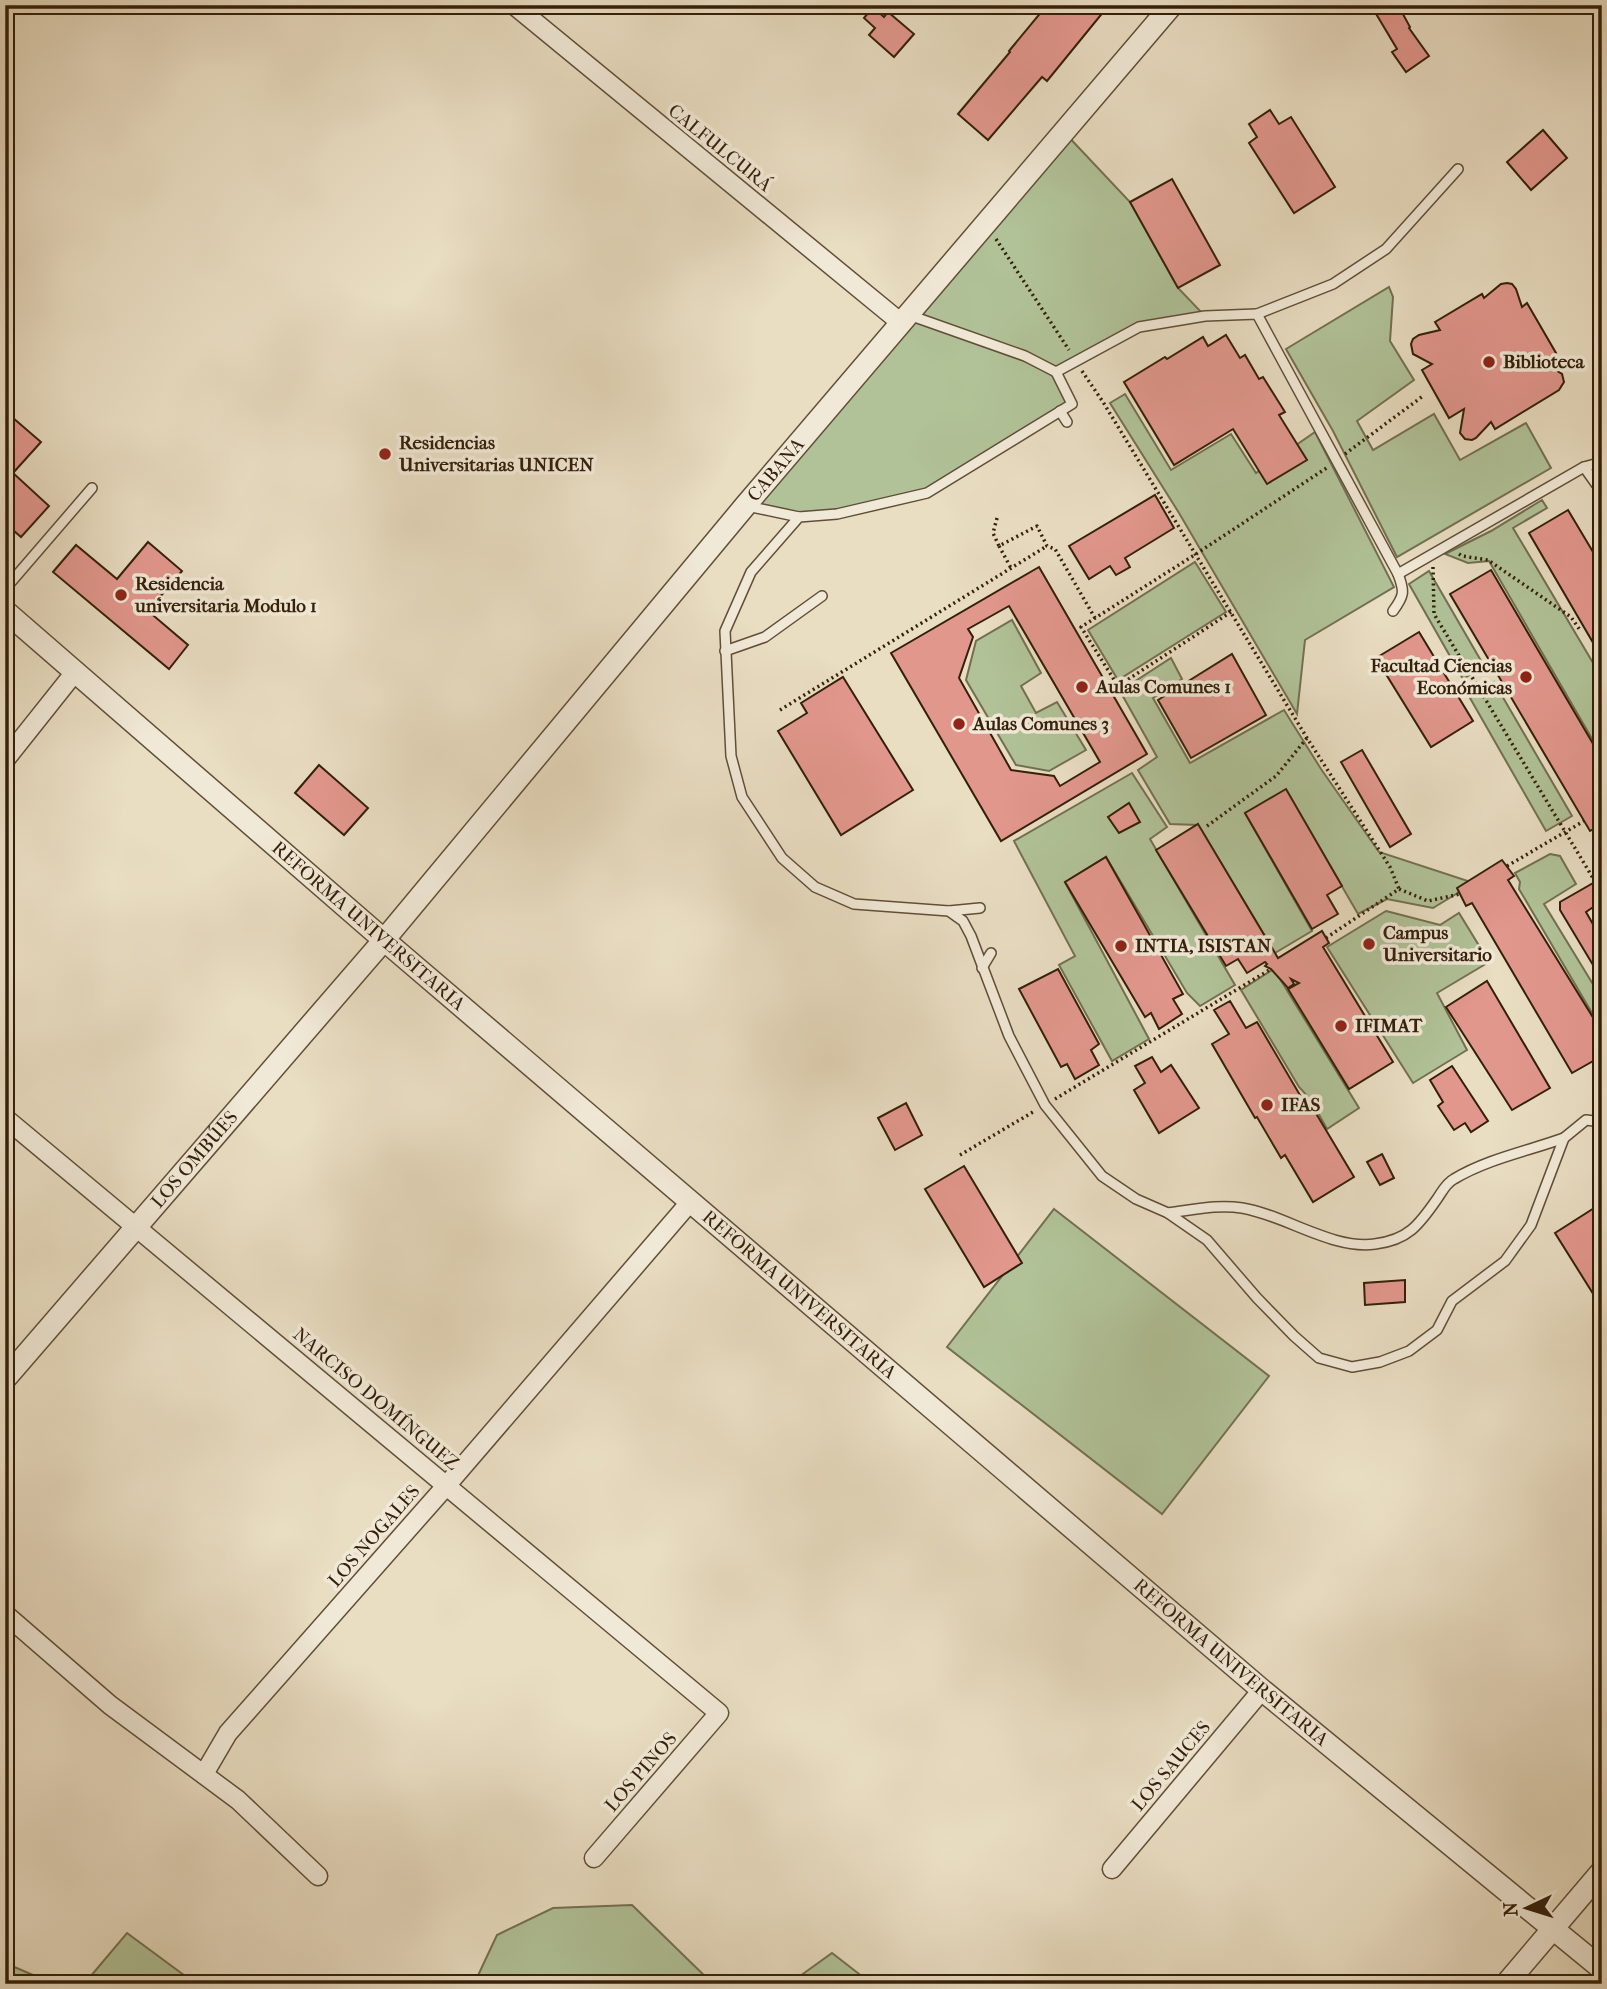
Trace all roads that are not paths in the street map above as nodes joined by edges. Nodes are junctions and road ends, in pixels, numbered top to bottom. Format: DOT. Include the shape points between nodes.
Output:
graph roads {
  1 [pos="514,5"];
  2 [pos="1172,5"];
  3 [pos="1458,169"];
  4 [pos="1257,314"];
  5 [pos="904,319"];
  6 [pos="1056,372"];
  7 [pos="1060,411"];
  8 [pos="1066,422"];
  9 [pos="1602,462"];
  10 [pos="1584,467"];
  11 [pos="1596,484"];
  12 [pos="92,488"];
  13 [pos="745,506"];
  14 [pos="799,517"];
  15 [pos="1398,574"];
  16 [pos="5,589"];
  17 [pos="822,596"];
  18 [pos="5,611"];
  19 [pos="1393,611"];
  20 [pos="726,651"];
  21 [pos="75,672"];
  22 [pos="5,760"];
  23 [pos="980,908"];
  24 [pos="949,911"];
  25 [pos="384,940"];
  26 [pos="991,953"];
  27 [pos="982,968"];
  28 [pos="5,1118"];
  29 [pos="1602,1122"];
  30 [pos="1564,1138"];
  31 [pos="691,1201"];
  32 [pos="1168,1213"];
  33 [pos="137,1227"];
  34 [pos="5,1379"];
  35 [pos="446,1486"];
  36 [pos="5,1614"];
  37 [pos="1262,1690"];
  38 [pos="719,1713"];
  39 [pos="204,1774"];
  40 [pos="594,1858"];
  41 [pos="1112,1869"];
  42 [pos="1602,1871"];
  43 [pos="318,1876"];
  44 [pos="1553,1930"];
  45 [pos="1602,1969"];
  46 [pos="1506,1984"];
  1 -- 5 [label="street, CALFULCURÁ"];
  2 -- 5 [label="street, CABANA"];
  3 -- 4 [label="lane" via="1386,249 1333,284"];
  4 -- 6 [label="lane" via="1205,316 1139,327"];
  4 -- 15 [label="lane"];
  5 -- 6 [label="lane" via="1025,356"];
  5 -- 13 [label="street, CABANA"];
  6 -- 7 [label="lane" via="1072,404"];
  7 -- 8 [label="lane"];
  7 -- 14 [label="lane" via="970,472 927,493 838,514"];
  9 -- 10 [label="lane"];
  10 -- 11 [label="lane"];
  10 -- 15 [label="lane"];
  12 -- 16 [label="lane"];
  13 -- 14 [label="lane"];
  13 -- 25 [label="street, CABANA"];
  14 -- 20 [label="lane" via="751,572 725,631"];
  15 -- 19 [label="lane" via="1402,598"];
  17 -- 20 [label="lane" via="765,637"];
  18 -- 21 [label="street, REFORMA UNIVERSITARIA"];
  20 -- 24 [label="lane" via="731,756 742,797 782,858 815,887 854,904"];
  21 -- 22 [label="street"];
  21 -- 25 [label="street, REFORMA UNIVERSITARIA"];
  23 -- 24 [label="lane"];
  24 -- 27 [label="lane" via="963,921"];
  25 -- 31 [label="street, REFORMA UNIVERSITARIA"];
  25 -- 33 [label="street, LOS OMBÚES"];
  26 -- 27 [label="lane"];
  27 -- 32 [label="lane" via="1009,1036 1045,1105 1102,1176"];
  28 -- 33 [label="street, NARCISO DOMÍNGUEZ"];
  29 -- 30 [label="lane" via="1586,1120"];
  30 -- 32 [label="lane" via="1450,1181 1413,1230 1374,1244 1350,1244 1245,1208 1221,1206"];
  30 -- 32 [label="lane" via="1531,1225 1505,1261 1452,1301 1437,1329 1409,1351 1381,1362 1352,1367 1319,1357 1257,1298 1207,1241"];
  31 -- 35 [label="street, LOS NOGALES"];
  31 -- 37 [label="street, REFORMA UNIVERSITARIA"];
  33 -- 34 [label="street, LOS OMBÚES"];
  33 -- 35 [label="street, NARCISO DOMÍNGUEZ"];
  35 -- 38 [label="street, NARCISO DOMÍNGUEZ"];
  35 -- 39 [label="street, LOS NOGALES" via="228,1733"];
  36 -- 39 [label="street" via="110,1705"];
  37 -- 41 [label="street, LOS SAUCES"];
  37 -- 44 [label="street, REFORMA UNIVERSITARIA"];
  38 -- 40 [label="street, LOS PINOS"];
  39 -- 43 [label="street"];
  42 -- 44 [label="street"];
  44 -- 45 [label="street, REFORMA UNIVERSITARIA"];
  44 -- 46 [label="street"];
}
